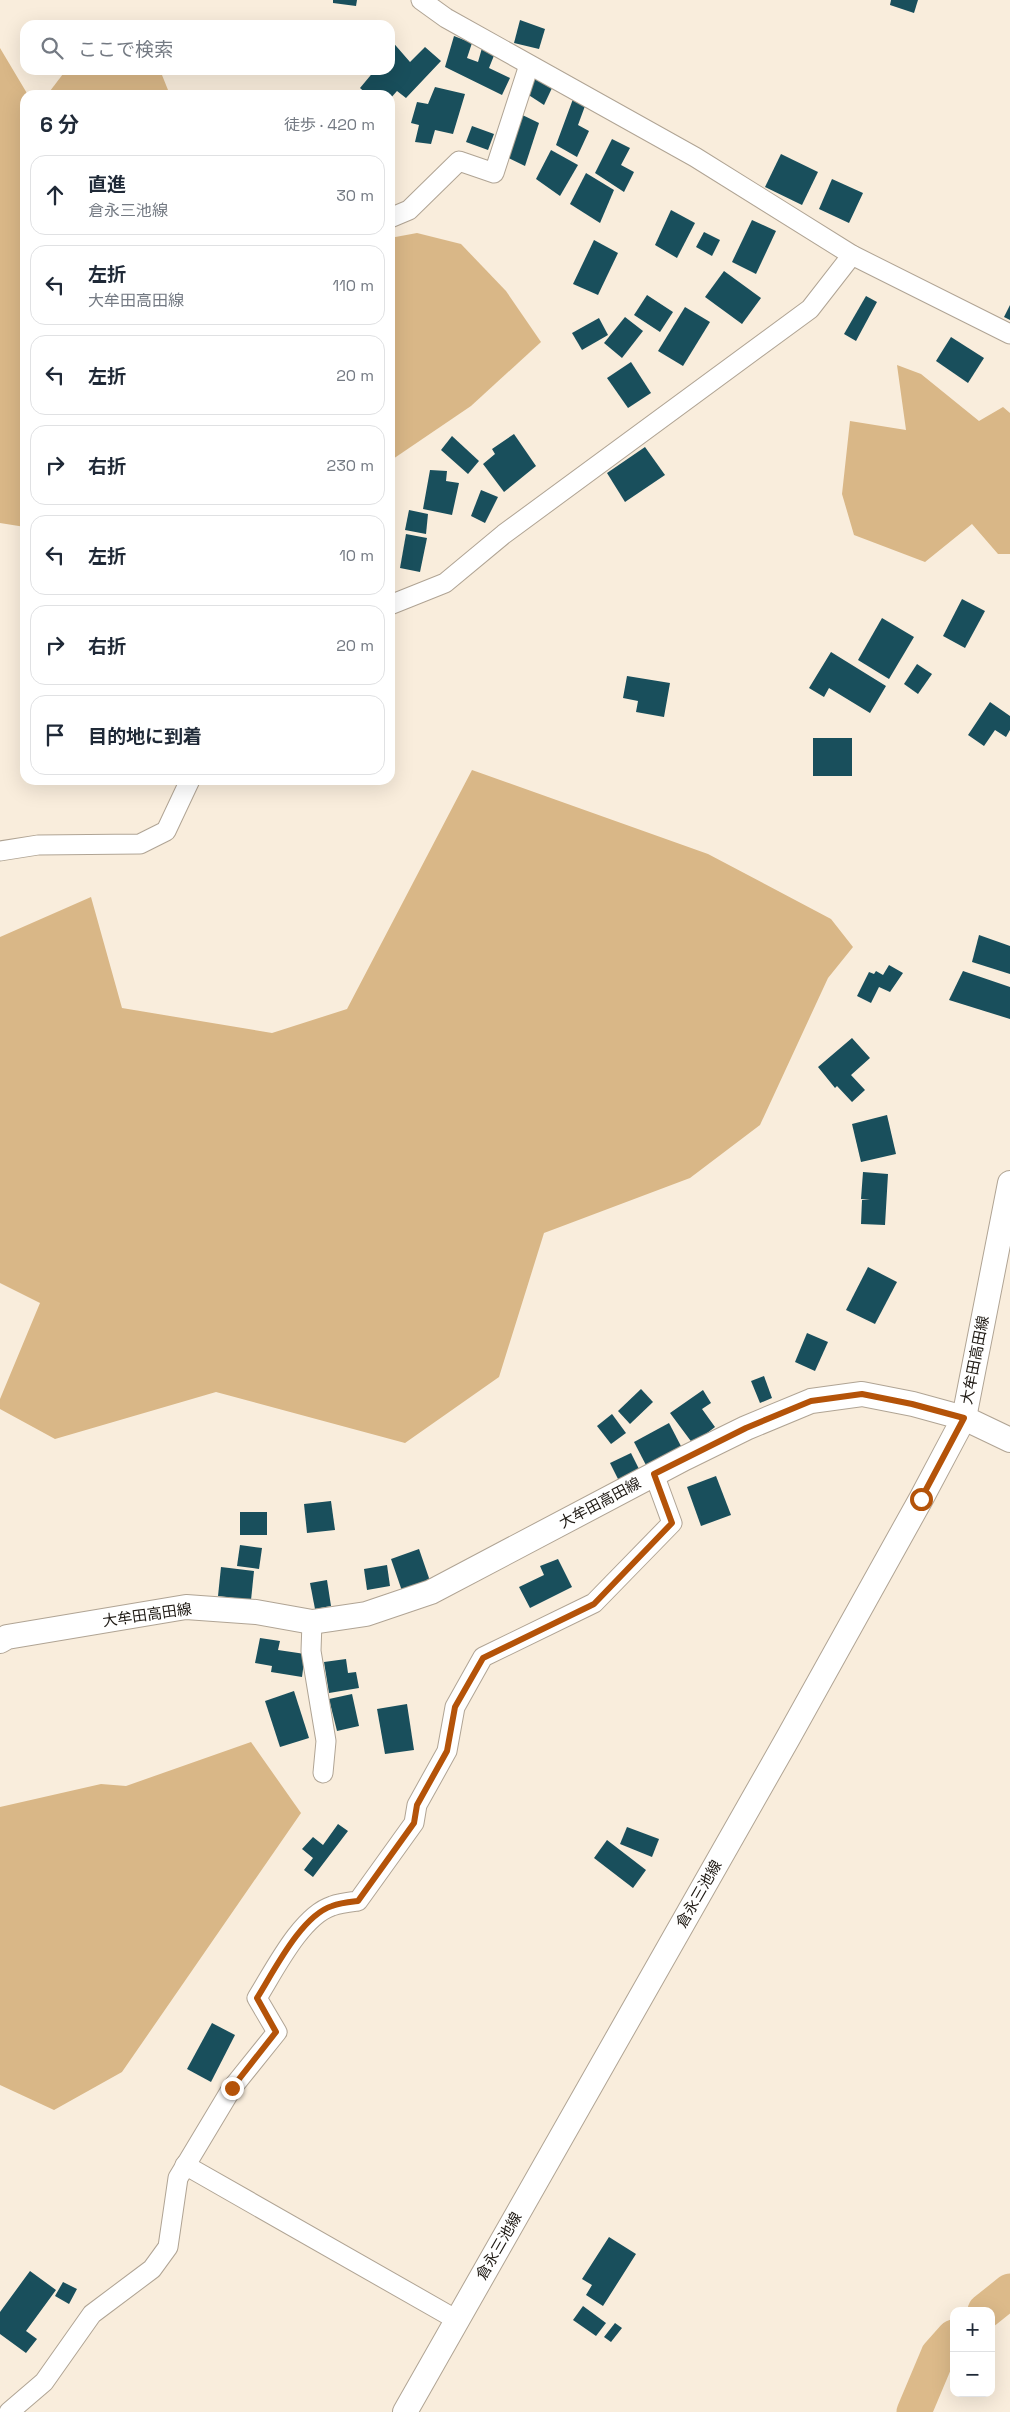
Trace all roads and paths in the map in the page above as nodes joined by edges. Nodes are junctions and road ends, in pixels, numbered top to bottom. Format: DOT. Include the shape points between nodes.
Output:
graph roads {
  1 [pos="421,0"];
  2 [pos="530,65"];
  3 [pos="395,216"];
  4 [pos="852,256"];
  5 [pos="1010,334"];
  6 [pos="395,604"];
  7 [pos="188,785"];
  8 [pos="0,851"];
  9 [pos="1010,1183"];
  10 [pos="964,1418"];
  11 [pos="1010,1440"];
  12 [pos="654,1474"];
  13 [pos="312,1622"];
  14 [pos="0,1641"];
  15 [pos="323,1772"];
  16 [pos="185,2165"];
  17 [pos="457,2320"];
  18 [pos="9,2412"];
  19 [pos="405,2412"];
  1 -- 2 [label="street" via="446,18"];
  2 -- 3 [label="street" via="494,173 459,161 409,210"];
  2 -- 4 [label="street" via="695,157"];
  4 -- 5 [label="street"];
  4 -- 6 [label="street" via="810,309 504,534 445,583"];
  7 -- 8 [label="street" via="166,831 140,844 38,845"];
  9 -- 10 [label="main road, 大牟田高田線"];
  10 -- 11 [label="main road"];
  10 -- 12 [label="main road, 大牟田高田線" via="862,1394 811,1401 746,1428"];
  10 -- 17 [label="main road, 倉永三池線" via="788,1738"];
  12 -- 13 [label="main road, 大牟田高田線" via="431,1592 366,1614"];
  12 -- 16 [label="street" via="672,1523 594,1604 483,1658 455,1707 447,1751 417,1805 414,1823 358,1901 331,1906 313,1916 300,1932 257,1998 276,2032 232,2088"];
  13 -- 14 [label="main road, 大牟田高田線" via="256,1612 186,1607 7,1637"];
  13 -- 15 [label="street" via="311,1651 326,1741"];
  16 -- 17 [label="street"];
  16 -- 18 [label="street" via="178,2178 168,2247 152,2269 92,2314 44,2382"];
  17 -- 19 [label="main road, 倉永三池線"];
}
